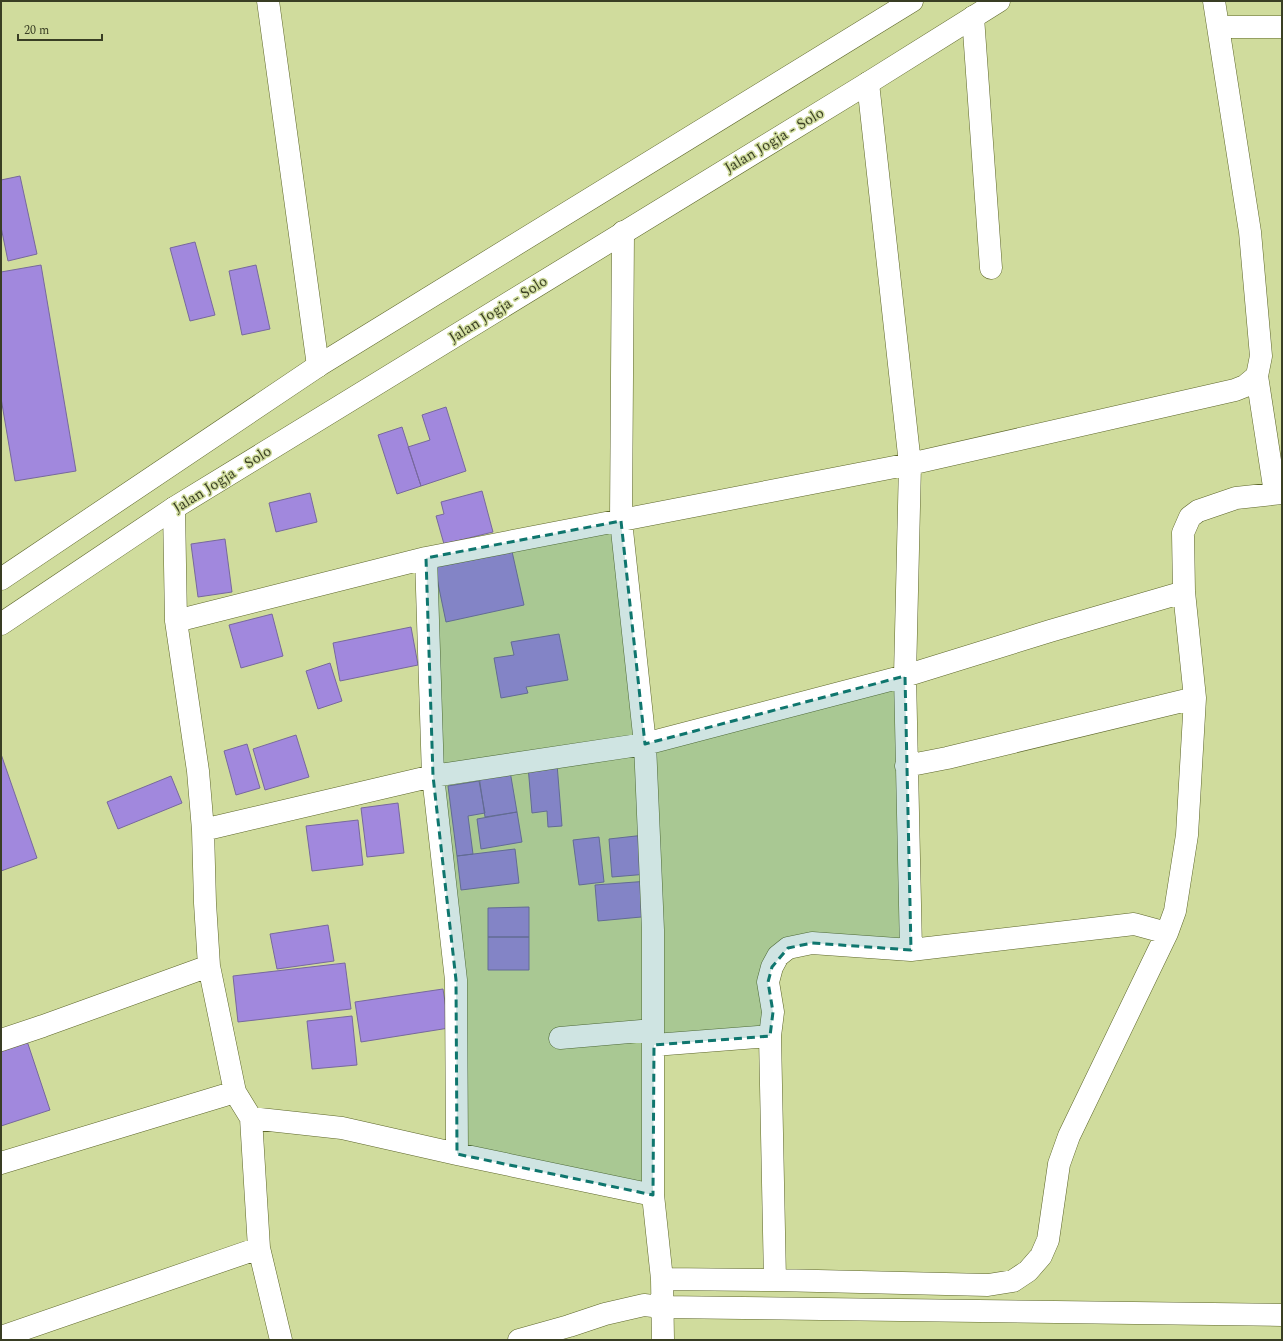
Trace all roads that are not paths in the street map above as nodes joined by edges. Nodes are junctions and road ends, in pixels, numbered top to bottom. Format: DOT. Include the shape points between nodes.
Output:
graph roads {
  1 [pos="268,1"];
  2 [pos="912,1"];
  3 [pos="999,1"];
  4 [pos="1214,1"];
  5 [pos="973,18"];
  6 [pos="1218,27"];
  7 [pos="1282,27"];
  8 [pos="868,83"];
  9 [pos="623,232"];
  10 [pos="991,268"];
  11 [pos="318,366"];
  12 [pos="1257,376"];
  13 [pos="910,464"];
  14 [pos="1278,493"];
  15 [pos="174,508"];
  16 [pos="621,521"];
  17 [pos="426,558"];
  18 [pos="1,579"];
  19 [pos="1184,592"];
  20 [pos="176,621"];
  21 [pos="1,624"];
  22 [pos="905,676"];
  23 [pos="1195,698"];
  24 [pos="645,744"];
  25 [pos="906,766"];
  26 [pos="433,776"];
  27 [pos="203,830"];
  28 [pos="1167,933"];
  29 [pos="911,950"];
  30 [pos="209,966"];
  31 [pos="770,1036"];
  32 [pos="654,1037"];
  33 [pos="560,1038"];
  34 [pos="1,1040"];
  35 [pos="235,1092"];
  36 [pos="251,1118"];
  37 [pos="457,1154"];
  38 [pos="1,1163"];
  39 [pos="653,1195"];
  40 [pos="259,1248"];
  41 [pos="662,1279"];
  42 [pos="775,1280"];
  43 [pos="662,1307"];
  44 [pos="1282,1315"];
  45 [pos="1,1337"];
  46 [pos="281,1340"];
  47 [pos="519,1340"];
  48 [pos="663,1340"];
  1 -- 11 [label="main road"];
  2 -- 11 [label="main road"];
  3 -- 5 [label="main road, Jalan Jogja - Solo"];
  4 -- 6 [label="main road"];
  5 -- 8 [label="main road, Jalan Jogja - Solo"];
  5 -- 10 [label="main road"];
  6 -- 7 [label="main road"];
  6 -- 12 [label="main road" via="1250,232 1261,356"];
  8 -- 9 [label="main road, Jalan Jogja - Solo"];
  8 -- 13 [label="main road"];
  9 -- 15 [label="main road, Jalan Jogja - Solo"];
  9 -- 16 [label="main road"];
  11 -- 18 [label="main road"];
  12 -- 13 [label="main road" via="1245,386 1234,390"];
  12 -- 14 [label="main road"];
  13 -- 16 [label="main road"];
  13 -- 22 [label="main road"];
  14 -- 19 [label="main road" via="1236,498 1198,510 1190,517 1183,533"];
  15 -- 20 [label="main road"];
  15 -- 21 [label="main road, Jalan Jogja - Solo"];
  16 -- 17 [label="main road"];
  16 -- 24 [label="main road"];
  17 -- 20 [label="main road"];
  17 -- 26 [label="main road"];
  19 -- 22 [label="main road"];
  19 -- 23 [label="main road"];
  20 -- 27 [label="main road" via="198,771"];
  22 -- 24 [label="main road"];
  22 -- 25 [label="main road"];
  23 -- 25 [label="main road"];
  23 -- 28 [label="main road" via="1187,835 1174,911"];
  24 -- 26 [label="main road"];
  24 -- 32 [label="main road" via="653,930"];
  25 -- 29 [label="main road"];
  26 -- 27 [label="main road"];
  26 -- 37 [label="main road" via="456,980"];
  27 -- 30 [label="main road"];
  28 -- 29 [label="main road" via="1134,924"];
  28 -- 42 [label="main road" via="1070,1136 1060,1164 1048,1240 1041,1256 1028,1271 1013,1281 988,1285"];
  29 -- 31 [label="main road" via="812,943 788,948 778,956 768,982 773,1012"];
  30 -- 34 [label="main road"];
  30 -- 35 [label="main road"];
  31 -- 32 [label="main road"];
  31 -- 42 [label="main road"];
  32 -- 33 [label="main road"];
  32 -- 39 [label="main road"];
  35 -- 36 [label="main road"];
  35 -- 38 [label="main road"];
  36 -- 37 [label="main road" via="342,1128"];
  36 -- 40 [label="main road"];
  37 -- 39 [label="main road"];
  39 -- 41 [label="main road"];
  40 -- 45 [label="main road"];
  40 -- 46 [label="main road"];
  41 -- 42 [label="main road"];
  41 -- 43 [label="main road"];
  43 -- 44 [label="main road"];
  43 -- 47 [label="main road" via="644,1305 605,1314"];
  43 -- 48 [label="main road"];
}
